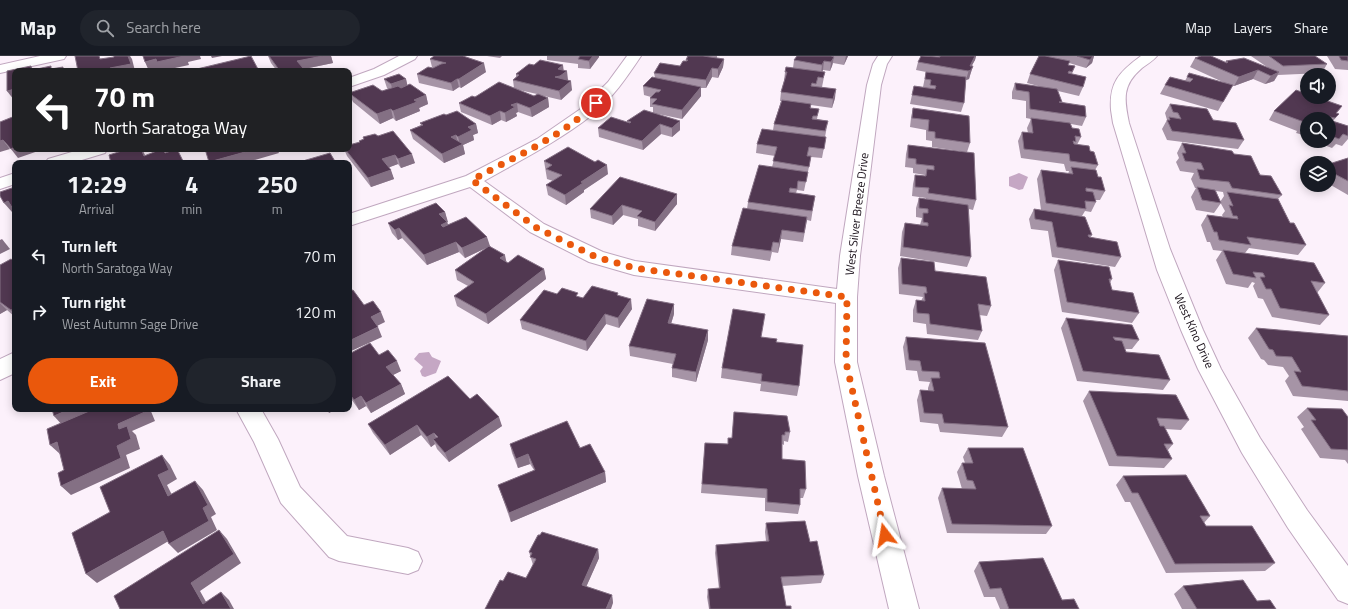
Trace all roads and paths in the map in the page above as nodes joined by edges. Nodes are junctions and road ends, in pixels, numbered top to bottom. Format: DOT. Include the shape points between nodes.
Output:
graph roads {
  1 [pos="59,56"];
  2 [pos="410,56"];
  3 [pos="634,56"];
  4 [pos="885,56"];
  5 [pos="1150,56"];
  6 [pos="0,69"];
  7 [pos="352,81"];
  8 [pos="89,152"];
  9 [pos="64,160"];
  10 [pos="12,179"];
  11 [pos="472,180"];
  12 [pos="0,184"];
  13 [pos="352,219"];
  14 [pos="847,297"];
  15 [pos="12,363"];
  16 [pos="0,371"];
  17 [pos="250,412"];
  18 [pos="408,561"];
  19 [pos="1348,590"];
  20 [pos="904,609"];
  1 -- 6 [label="street"];
  2 -- 7 [label="street" via="379,72"];
  3 -- 11 [label="street" via="613,85 587,111 543,142"];
  4 -- 14 [label="street, West Silver Breeze Drive" via="874,85 850,256"];
  5 -- 19 [label="street, West Kino Drive" via="1128,72 1118,89 1118,106 1121,123 1175,289 1228,407 1274,484"];
  8 -- 9 [label="street"];
  10 -- 12 [label="street"];
  11 -- 13 [label="street"];
  11 -- 14 [label="street" via="537,228 596,257 634,268"];
  14 -- 20 [label="street, West Silver Breeze Drive" via="846,362"];
  15 -- 16 [label="street"];
  17 -- 18 [label="street" via="290,495 339,548"];
}
